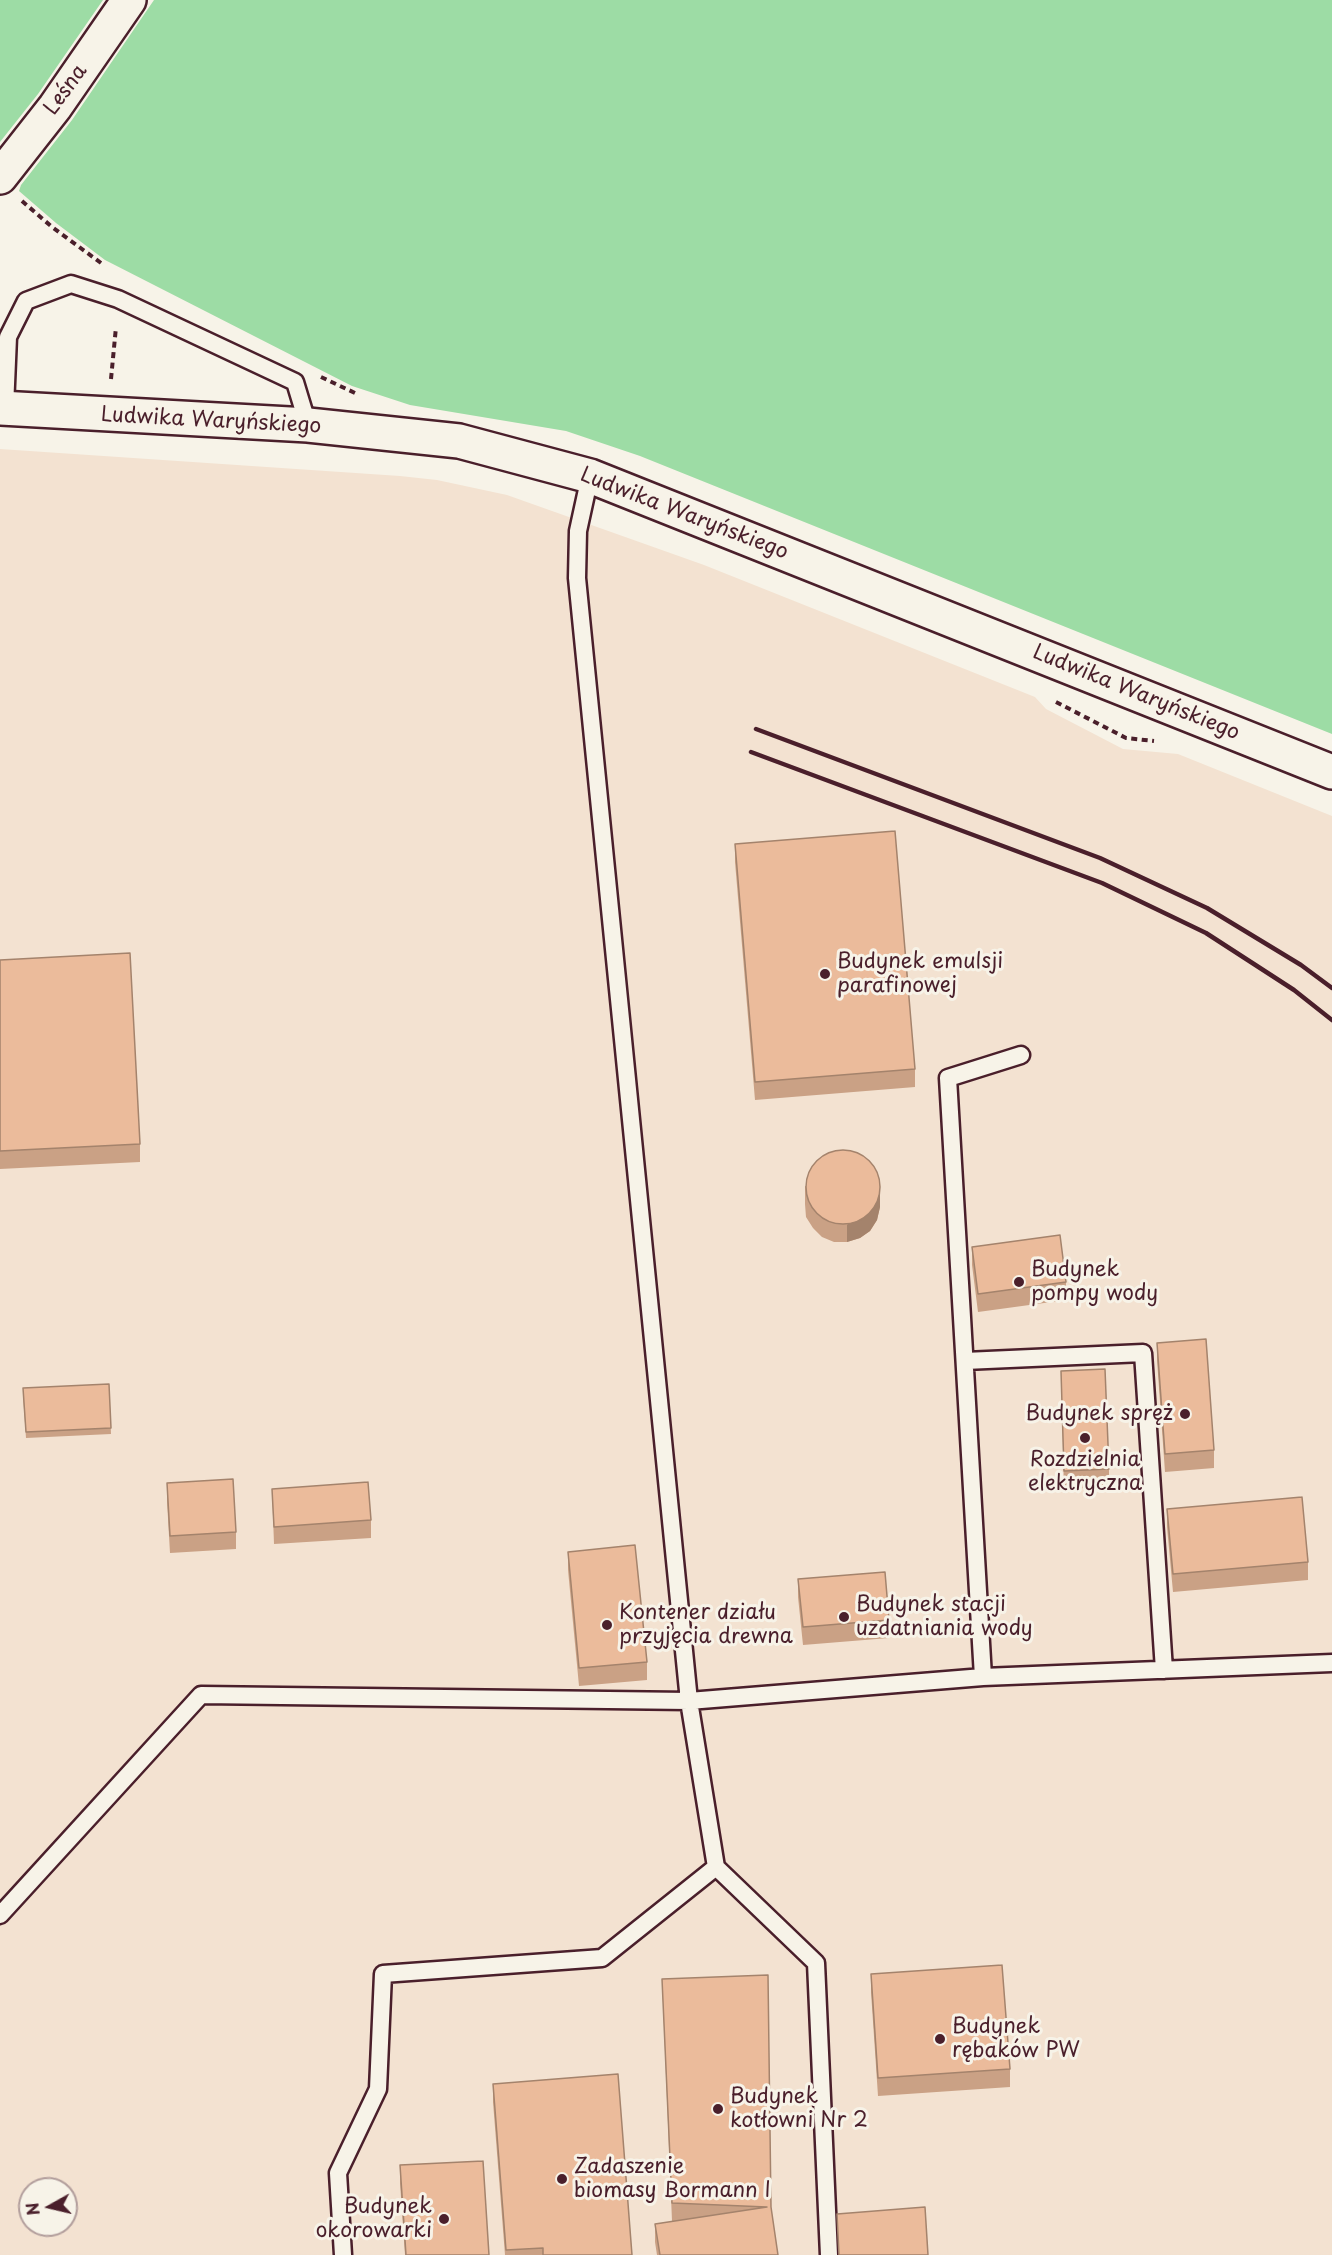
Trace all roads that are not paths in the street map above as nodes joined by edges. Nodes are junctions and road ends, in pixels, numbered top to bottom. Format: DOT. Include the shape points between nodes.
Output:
graph roads {
  1 [pos="129,0"];
  2 [pos="0,177"];
  3 [pos="2,408"];
  4 [pos="308,425"];
  5 [pos="590,476"];
  6 [pos="1332,772"];
  7 [pos="1022,1055"];
  8 [pos="965,1361"];
  9 [pos="1332,1663"];
  10 [pos="1164,1670"];
  11 [pos="983,1677"];
  12 [pos="689,1701"];
  13 [pos="716,1867"];
  14 [pos="0,1915"];
  15 [pos="343,2255"];
  16 [pos="829,2255"];
  1 -- 2 [label="street, Leśna" via="55,107"];
  3 -- 4 [label="street, Ludwika Waryńskiego"];
  3 -- 4 [label="lane" via="8,337 26,301 72,284 118,299 295,382"];
  4 -- 5 [label="street, Ludwika Waryńskiego" via="459,441"];
  5 -- 6 [label="street, Ludwika Waryńskiego"];
  5 -- 12 [label="lane" via="578,531 577,578"];
  7 -- 8 [label="lane" via="948,1078"];
  8 -- 10 [label="lane" via="1143,1353"];
  8 -- 11 [label="lane"];
  9 -- 10 [label="lane"];
  10 -- 11 [label="lane"];
  11 -- 12 [label="lane"];
  12 -- 13 [label="lane"];
  12 -- 14 [label="lane" via="201,1695"];
  13 -- 15 [label="lane" via="602,1958 383,1974 378,2090 338,2173"];
  13 -- 16 [label="lane" via="816,1963"];
}
